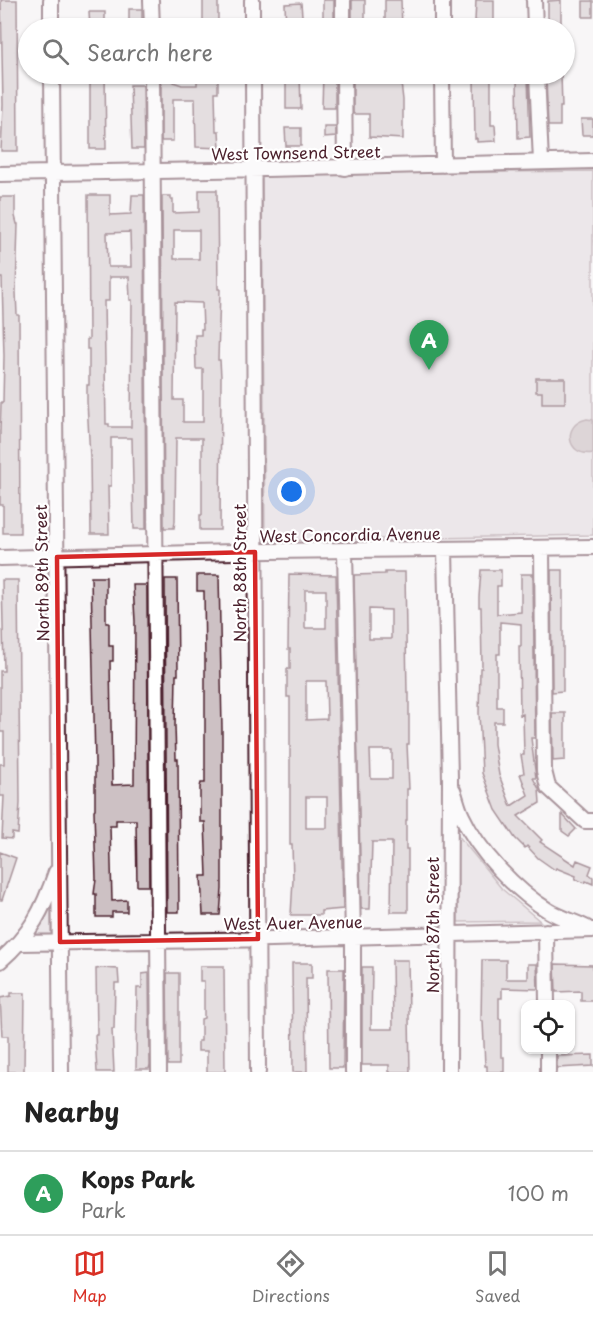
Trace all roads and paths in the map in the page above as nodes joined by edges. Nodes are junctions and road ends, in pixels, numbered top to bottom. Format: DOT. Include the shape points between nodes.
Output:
graph roads {
  1 [pos="51,0"];
  2 [pos="152,0"];
  3 [pos="252,0"];
  4 [pos="343,0"];
  5 [pos="442,0"];
  6 [pos="534,0"];
  7 [pos="51,18"];
  8 [pos="152,18"];
  9 [pos="252,18"];
  10 [pos="343,18"];
  11 [pos="442,18"];
  12 [pos="535,18"];
  13 [pos="52,84"];
  14 [pos="152,84"];
  15 [pos="253,84"];
  16 [pos="344,84"];
  17 [pos="442,84"];
  18 [pos="537,84"];
  19 [pos="593,161"];
  20 [pos="541,162"];
  21 [pos="443,165"];
  22 [pos="345,168"];
  23 [pos="253,169"];
  24 [pos="153,172"];
  25 [pos="52,173"];
  26 [pos="0,174"];
  27 [pos="593,548"];
  28 [pos="542,549"];
  29 [pos="445,550"];
  30 [pos="345,551"];
  31 [pos="255,552"];
  32 [pos="155,556"];
  33 [pos="57,557"];
  34 [pos="0,558"];
  35 [pos="450,779"];
  36 [pos="593,821"];
  37 [pos="60,862"];
  38 [pos="592,930"];
  39 [pos="546,931"];
  40 [pos="448,934"];
  41 [pos="352,937"];
  42 [pos="258,939"];
  43 [pos="158,941"];
  44 [pos="60,942"];
  45 [pos="20,943"];
  46 [pos="0,961"];
  47 [pos="547,1000"];
  48 [pos="548,1054"];
  49 [pos="61,1072"];
  50 [pos="159,1072"];
  51 [pos="258,1072"];
  52 [pos="353,1072"];
  53 [pos="449,1072"];
  54 [pos="548,1072"];
  1 -- 7 [label="street"];
  2 -- 8 [label="street"];
  3 -- 9 [label="street"];
  4 -- 10 [label="street"];
  5 -- 11 [label="street"];
  6 -- 12 [label="street"];
  13 -- 25 [label="street, North 89th Street"];
  14 -- 24 [label="street"];
  15 -- 23 [label="street, North 88th Street"];
  16 -- 22 [label="street"];
  17 -- 21 [label="street"];
  18 -- 20 [label="street"];
  19 -- 20 [label="street, West Townsend Street"];
  20 -- 21 [label="street, West Townsend Street"];
  21 -- 22 [label="street, West Townsend Street"];
  22 -- 23 [label="street, West Townsend Street"];
  23 -- 24 [label="street, West Townsend Street"];
  23 -- 31 [label="street, North 88th Street"];
  24 -- 25 [label="street, West Townsend Street"];
  24 -- 32 [label="street"];
  25 -- 26 [label="street, West Townsend Street"];
  25 -- 33 [label="street, North 89th Street"];
  27 -- 28 [label="street, West Concordia Avenue"];
  28 -- 29 [label="street, West Concordia Avenue"];
  28 -- 36 [label="street" via="544,771 548,788 585,821"];
  29 -- 30 [label="street, West Concordia Avenue"];
  29 -- 35 [label="street, North 87th Street"];
  30 -- 31 [label="street, West Concordia Avenue"];
  30 -- 41 [label="street"];
  31 -- 32 [label="street, West Concordia Avenue"];
  31 -- 42 [label="street, North 88th Street"];
  32 -- 33 [label="street, West Concordia Avenue"];
  32 -- 43 [label="street"];
  33 -- 34 [label="street, West Concordia Avenue"];
  33 -- 37 [label="street, North 89th Street"];
  35 -- 38 [label="street, North 87th Street" via="462,817 482,849 511,882 549,911"];
  35 -- 40 [label="street, North 87th Street"];
  37 -- 44 [label="street, North 89th Street"];
  37 -- 45 [label="street" via="46,902"];
  38 -- 39 [label="street, West Auer Avenue"];
  39 -- 40 [label="street, West Auer Avenue"];
  39 -- 47 [label="street"];
  40 -- 41 [label="street, West Auer Avenue"];
  40 -- 53 [label="street, North 87th Street"];
  41 -- 42 [label="street, West Auer Avenue"];
  41 -- 52 [label="street"];
  42 -- 43 [label="street, West Auer Avenue"];
  42 -- 51 [label="street, North 88th Street"];
  43 -- 44 [label="street, West Auer Avenue"];
  43 -- 50 [label="street"];
  44 -- 45 [label="street, West Auer Avenue"];
  44 -- 49 [label="street, North 89th Street"];
  45 -- 46 [label="street"];
  48 -- 54 [label="street"];
}
